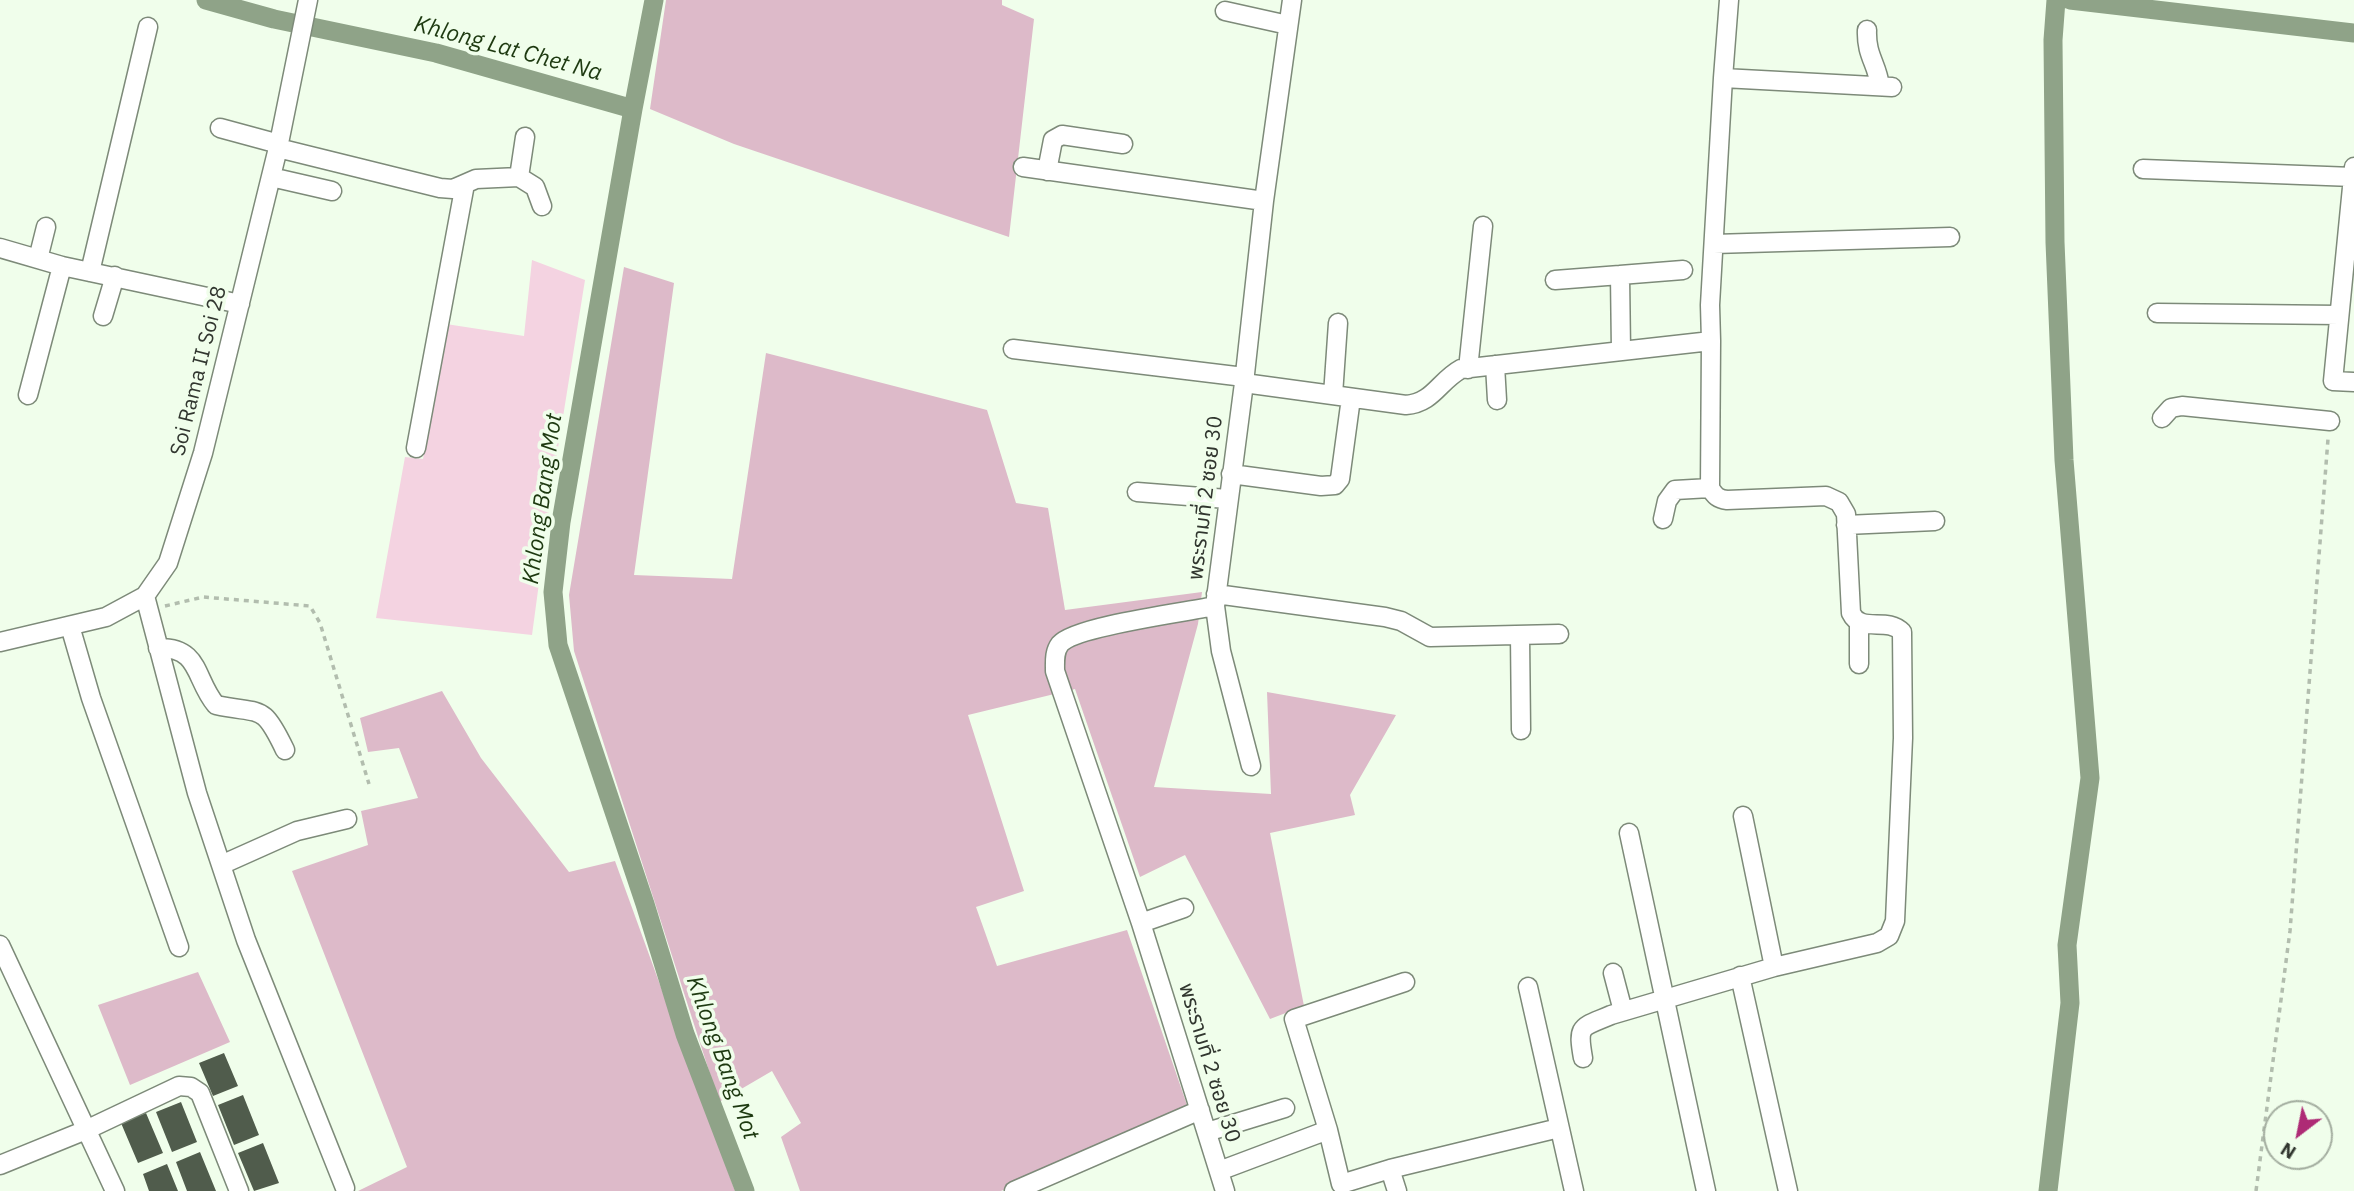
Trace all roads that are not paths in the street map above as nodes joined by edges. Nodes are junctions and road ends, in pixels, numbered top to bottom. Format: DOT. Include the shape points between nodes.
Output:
graph roads {
  1 [pos="308,0"];
  2 [pos="1292,0"];
  3 [pos="1729,0"];
  4 [pos="1225,11"];
  5 [pos="1288,25"];
  6 [pos="148,27"];
  7 [pos="1867,30"];
  8 [pos="1723,78"];
  9 [pos="220,128"];
  10 [pos="525,137"];
  11 [pos="1123,144"];
  12 [pos="279,146"];
  13 [pos="1023,167"];
  14 [pos="2143,169"];
  15 [pos="1047,171"];
  16 [pos="2353,172"];
  17 [pos="271,177"];
  18 [pos="519,177"];
  19 [pos="465,184"];
  20 [pos="332,191"];
  21 [pos="1264,201"];
  22 [pos="542,206"];
  23 [pos="1483,226"];
  24 [pos="46,227"];
  25 [pos="1950,237"];
  26 [pos="1714,244"];
  27 [pos="0,248"];
  28 [pos="38,259"];
  29 [pos="62,266"];
  30 [pos="1683,270"];
  31 [pos="90,272"];
  32 [pos="1620,275"];
  33 [pos="115,276"];
  34 [pos="1555,280"];
  35 [pos="240,304"];
  36 [pos="2157,313"];
  37 [pos="2339,315"];
  38 [pos="103,316"];
  39 [pos="1338,323"];
  40 [pos="1711,341"];
  41 [pos="1013,349"];
  42 [pos="1621,351"];
  43 [pos="1495,365"];
  44 [pos="1468,369"];
  45 [pos="1244,380"];
  46 [pos="2354,382"];
  47 [pos="28,395"];
  48 [pos="1332,395"];
  49 [pos="1351,397"];
  50 [pos="1497,400"];
  51 [pos="2162,418"];
  52 [pos="2330,421"];
  53 [pos="416,448"];
  54 [pos="1231,474"];
  55 [pos="1710,488"];
  56 [pos="1137,492"];
  57 [pos="1227,499"];
  58 [pos="1662,519"];
  59 [pos="1935,521"];
  60 [pos="1846,525"];
  61 [pos="1216,600"];
  62 [pos="147,603"];
  63 [pos="1859,624"];
  64 [pos="70,626"];
  65 [pos="1559,634"];
  66 [pos="1520,635"];
  67 [pos="0,642"];
  68 [pos="158,648"];
  69 [pos="1859,664"];
  70 [pos="1521,730"];
  71 [pos="285,750"];
  72 [pos="1251,766"];
  73 [pos="1743,816"];
  74 [pos="347,819"];
  75 [pos="1629,833"];
  76 [pos="221,865"];
  77 [pos="1184,908"];
  78 [pos="1142,923"];
  79 [pos="0,945"];
  80 [pos="179,947"];
  81 [pos="1774,967"];
  82 [pos="1613,973"];
  83 [pos="1740,976"];
  84 [pos="1405,982"];
  85 [pos="1528,987"];
  86 [pos="1664,999"];
  87 [pos="1623,1011"];
  88 [pos="1583,1058"];
  89 [pos="1285,1108"];
  90 [pos="1200,1110"];
  91 [pos="1559,1128"];
  92 [pos="86,1130"];
  93 [pos="1328,1130"];
  94 [pos="1206,1132"];
  95 [pos="0,1166"];
  96 [pos="1390,1169"];
  97 [pos="1219,1171"];
  98 [pos="345,1188"];
  99 [pos="115,1191"];
  100 [pos="239,1191"];
  101 [pos="1014,1191"];
  102 [pos="1225,1191"];
  103 [pos="1397,1191"];
  104 [pos="1574,1191"];
  105 [pos="1706,1191"];
  106 [pos="1788,1191"];
  1 -- 12 [label="street, Soi Rama II Soi 28"];
  2 -- 5 [label="street, พระรามที่ 2 ซอย 30"];
  3 -- 8 [label="street"];
  4 -- 5 [label="street"];
  5 -- 21 [label="street, พระรามที่ 2 ซอย 30"];
  6 -- 31 [label="street"];
  7 -- 8 [label="street" via="1867,49 1886,87"];
  8 -- 26 [label="street"];
  9 -- 12 [label="street"];
  10 -- 18 [label="street"];
  11 -- 15 [label="street" via="1056,137"];
  12 -- 17 [label="street, Soi Rama II Soi 28"];
  12 -- 19 [label="street" via="440,188"];
  13 -- 15 [label="street"];
  14 -- 16 [label="street"];
  15 -- 21 [label="street"];
  16 -- 37 [label="street"];
  17 -- 20 [label="street"];
  17 -- 35 [label="street, Soi Rama II Soi 28"];
  18 -- 19 [label="street" via="476,179"];
  18 -- 22 [label="street" via="535,187"];
  19 -- 53 [label="street"];
  21 -- 45 [label="street, พระรามที่ 2 ซอย 30"];
  23 -- 44 [label="street"];
  24 -- 28 [label="street"];
  25 -- 26 [label="street"];
  26 -- 40 [label="street"];
  27 -- 28 [label="street"];
  28 -- 29 [label="street"];
  29 -- 31 [label="street"];
  29 -- 47 [label="street"];
  30 -- 32 [label="street"];
  31 -- 33 [label="street"];
  32 -- 34 [label="street"];
  32 -- 42 [label="street"];
  33 -- 35 [label="street"];
  33 -- 38 [label="street"];
  35 -- 62 [label="street, Soi Rama II Soi 28" via="203,453 168,563"];
  36 -- 37 [label="street"];
  37 -- 46 [label="street" via="2333,381"];
  39 -- 48 [label="street"];
  40 -- 42 [label="street"];
  40 -- 55 [label="street"];
  41 -- 45 [label="street"];
  42 -- 43 [label="street"];
  43 -- 44 [label="street"];
  43 -- 50 [label="street"];
  44 -- 49 [label="street" via="1450,375 1419,404"];
  45 -- 48 [label="street"];
  45 -- 54 [label="street, พระรามที่ 2 ซอย 30"];
  48 -- 49 [label="street"];
  49 -- 54 [label="street" via="1340,479 1335,485"];
  51 -- 52 [label="street" via="2171,408 2182,406"];
  54 -- 57 [label="street, พระรามที่ 2 ซอย 30"];
  55 -- 58 [label="street" via="1675,490"];
  55 -- 60 [label="street" via="1719,499 1727,500 1826,496 1839,502"];
  56 -- 57 [label="street"];
  57 -- 61 [label="street, พระรามที่ 2 ซอย 30"];
  59 -- 60 [label="street"];
  60 -- 63 [label="street" via="1851,613"];
  61 -- 66 [label="street" via="1385,617 1430,637"];
  61 -- 72 [label="street" via="1221,651"];
  61 -- 78 [label="street, พระรามที่ 2 ซอย 30" via="1070,636 1055,656 1055,671"];
  62 -- 64 [label="street, Soi Rama II Soi 28"];
  62 -- 68 [label="street"];
  63 -- 69 [label="street"];
  63 -- 81 [label="street" via="1892,625 1902,632 1903,738 1895,920 1889,936 1877,943"];
  64 -- 67 [label="street, Soi Rama II Soi 28"];
  64 -- 80 [label="street"];
  65 -- 66 [label="street"];
  66 -- 70 [label="street"];
  68 -- 71 [label="street" via="183,651 216,705 265,716"];
  68 -- 76 [label="street"];
  73 -- 81 [label="street"];
  74 -- 76 [label="street" via="297,831"];
  75 -- 86 [label="street"];
  76 -- 98 [label="street" via="246,940"];
  77 -- 78 [label="street"];
  78 -- 90 [label="street, พระรามที่ 2 ซอย 30"];
  79 -- 92 [label="street"];
  81 -- 83 [label="street"];
  82 -- 87 [label="street"];
  83 -- 86 [label="street"];
  83 -- 106 [label="street"];
  84 -- 93 [label="street" via="1294,1019"];
  85 -- 91 [label="street"];
  86 -- 87 [label="street"];
  86 -- 105 [label="street"];
  87 -- 88 [label="street" via="1581,1030"];
  89 -- 94 [label="street"];
  90 -- 94 [label="street, พระรามที่ 2 ซอย 30"];
  90 -- 101 [label="street"];
  91 -- 96 [label="street"];
  91 -- 104 [label="street"];
  92 -- 95 [label="street"];
  92 -- 99 [label="street"];
  92 -- 100 [label="street" via="179,1086 191,1087 200,1093"];
  93 -- 96 [label="street" via="1341,1184"];
  93 -- 97 [label="street"];
  94 -- 97 [label="street, พระรามที่ 2 ซอย 30"];
  96 -- 103 [label="street"];
  97 -- 102 [label="street, พระรามที่ 2 ซอย 30"];
}
